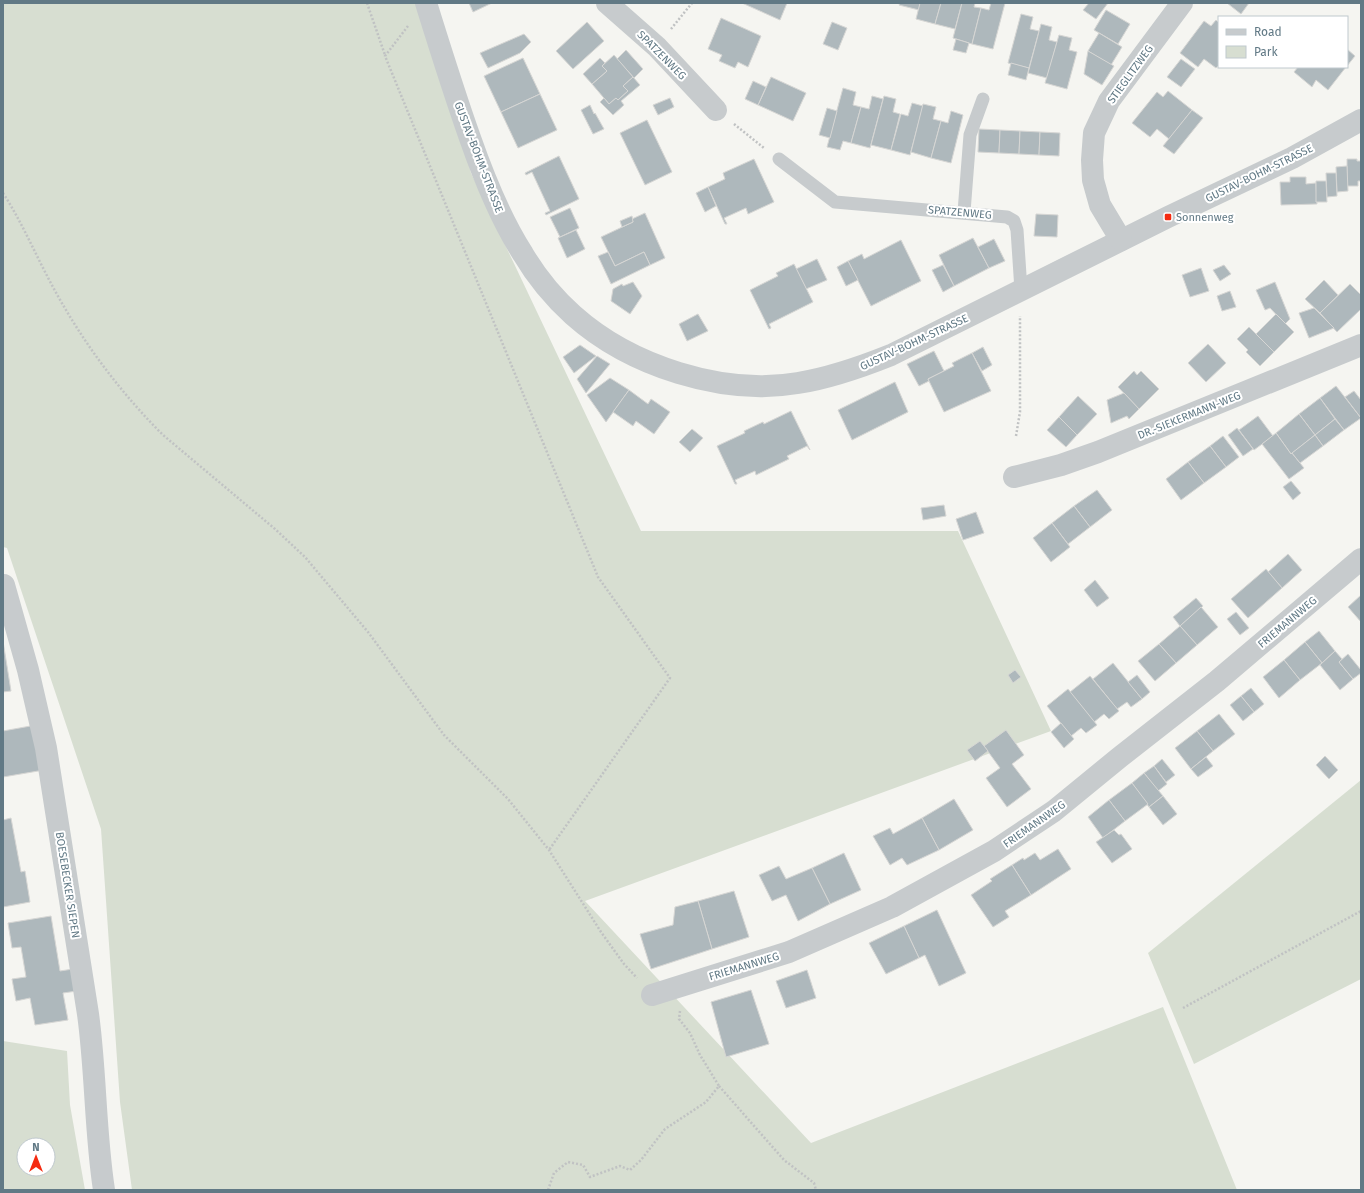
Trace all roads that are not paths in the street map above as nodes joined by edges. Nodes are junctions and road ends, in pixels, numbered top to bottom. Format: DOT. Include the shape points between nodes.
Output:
graph roads {
  1 [pos="426,3"];
  2 [pos="607,3"];
  3 [pos="1182,3"];
  4 [pos="983,99"];
  5 [pos="716,110"];
  6 [pos="1361,120"];
  7 [pos="779,159"];
  8 [pos="964,212"];
  9 [pos="1121,240"];
  10 [pos="1022,290"];
  11 [pos="1361,345"];
  12 [pos="1014,477"];
  13 [pos="1361,559"];
  14 [pos="4,585"];
  15 [pos="652,995"];
  16 [pos="104,1190"];
  1 -- 10 [label="street, GUSTAV-BOHM-STRASSE" via="452,87 500,213 539,277 573,315 617,347 675,372 702,380 763,386 797,384 863,367"];
  2 -- 5 [label="street, SPATZENWEG" via="657,47"];
  3 -- 9 [label="street, STIEGLITZWEG" via="1109,101 1094,133 1093,180 1100,205"];
  4 -- 8 [label="lane" via="970,135"];
  6 -- 9 [label="street, GUSTAV-BOHM-STRASSE" via="1292,158"];
  7 -- 8 [label="lane, SPATZENWEG" via="835,202"];
  8 -- 10 [label="lane, SPATZENWEG" via="1007,217 1014,222 1017,230"];
  9 -- 10 [label="street, GUSTAV-BOHM-STRASSE"];
  11 -- 12 [label="street, DR.-SIEKERMANN-WEG" via="1098,452"];
  13 -- 15 [label="street, FRIEMANNWEG" via="1217,682 1054,811 994,851 892,906 789,952"];
  14 -- 16 [label="street, BOESEBECKER SIEPEN" via="28,670 46,748 88,1014"];
}
